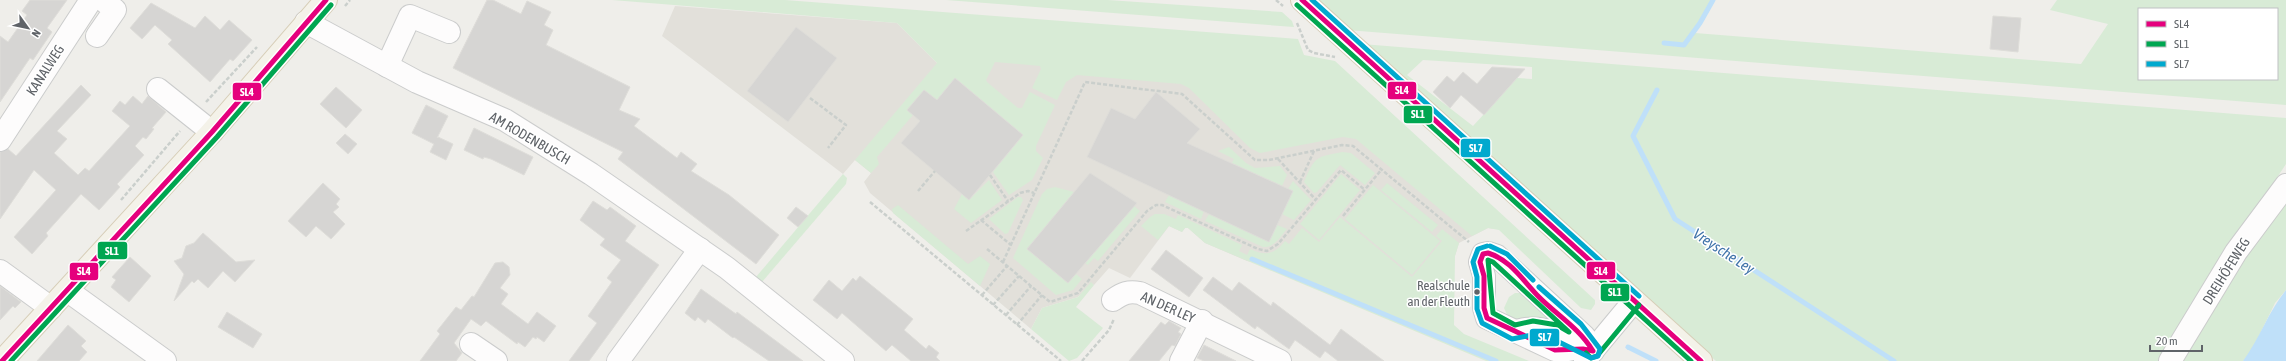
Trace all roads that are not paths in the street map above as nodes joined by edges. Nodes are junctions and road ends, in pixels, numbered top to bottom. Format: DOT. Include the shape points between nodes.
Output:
graph roads {
  1 [pos="91,0"];
  2 [pos="103,0"];
  3 [pos="326,0"];
  4 [pos="1302,0"];
  5 [pos="306,22"];
  6 [pos="450,32"];
  7 [pos="97,36"];
  8 [pos="387,66"];
  9 [pos="158,89"];
  10 [pos="212,132"];
  11 [pos="0,140"];
  12 [pos="2286,185"];
  13 [pos="700,249"];
  14 [pos="0,271"];
  15 [pos="68,291"];
  16 [pos="1113,300"];
  17 [pos="1634,301"];
  18 [pos="51,308"];
  19 [pos="1202,321"];
  20 [pos="471,344"];
  21 [pos="1586,353"];
  22 [pos="2,361"];
  23 [pos="165,361"];
  24 [pos="496,361"];
  25 [pos="618,361"];
  26 [pos="843,361"];
  27 [pos="1181,361"];
  28 [pos="1280,361"];
  29 [pos="1701,361"];
  30 [pos="2170,361"];
  1 -- 11 [label="street, KANALWEG"];
  2 -- 7 [label="street" via="115,10"];
  3 -- 5 [label="main road"];
  4 -- 17 [label="main road"];
  5 -- 8 [label="street, AM RODENBUSCH"];
  5 -- 10 [label="main road"];
  6 -- 8 [label="street" via="403,13"];
  8 -- 13 [label="street, AM RODENBUSCH" via="504,120 590,174"];
  9 -- 10 [label="street"];
  10 -- 15 [label="main road"];
  12 -- 30 [label="street, DREIHÖFEWEG" via="2236,252"];
  13 -- 25 [label="street"];
  13 -- 26 [label="street, AM RODENBUSCH" via="756,290"];
  14 -- 18 [label="street"];
  15 -- 18 [label="main road"];
  15 -- 23 [label="street"];
  16 -- 19 [label="street, AN DER LEY" via="1130,291 1140,293"];
  17 -- 21 [label="street"];
  17 -- 29 [label="main road"];
  18 -- 22 [label="main road"];
  19 -- 27 [label="street, AN DER LEY"];
  19 -- 28 [label="street, AN DER LEY"];
  20 -- 24 [label="street"];
  21 -- 21 [label="street" via="1584,336 1497,256 1483,254 1480,262 1484,276 1484,308 1487,318 1514,332 1532,328 1555,332"];
}
